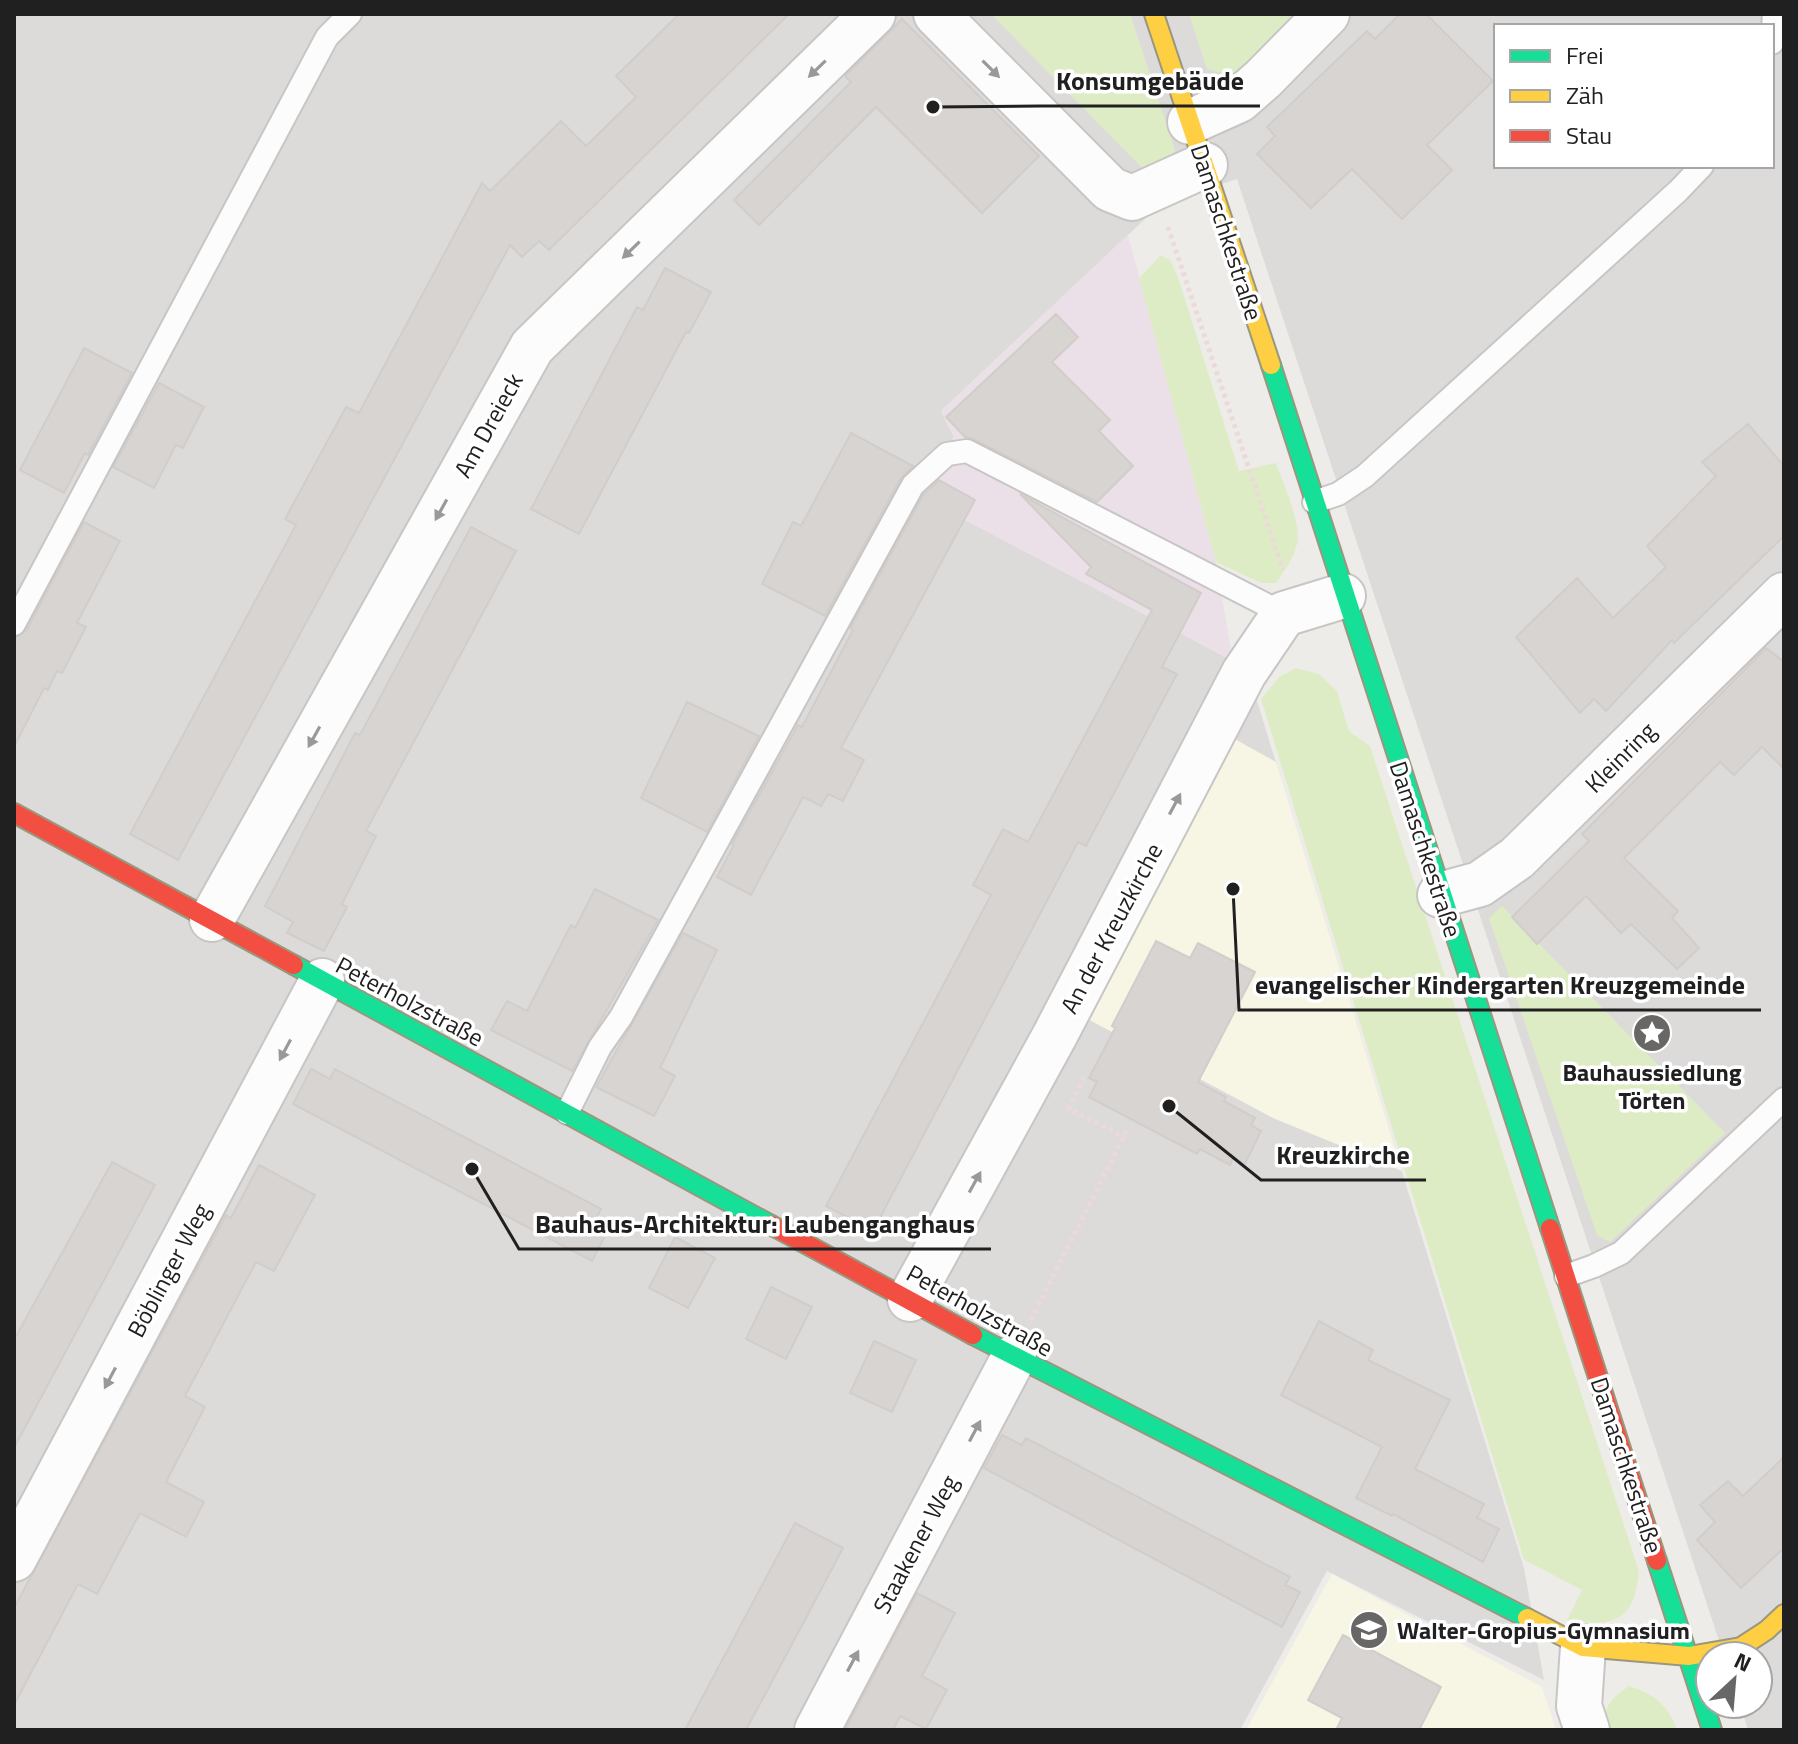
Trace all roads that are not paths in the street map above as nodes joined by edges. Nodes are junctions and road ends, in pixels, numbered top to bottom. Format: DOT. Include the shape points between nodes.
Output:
graph roads {
  1 [pos="350,14"];
  2 [pos="873,14"];
  3 [pos="936,14"];
  4 [pos="1154,14"];
  5 [pos="1327,14"];
  6 [pos="1190,122"];
  7 [pos="1205,165"];
  8 [pos="1700,168"];
  9 [pos="1314,502"];
  10 [pos="1784,595"];
  11 [pos="1343,596"];
  12 [pos="1284,614"];
  13 [pos="14,624"];
  14 [pos="14,813"];
  15 [pos="1440,895"];
  16 [pos="212,919"];
  17 [pos="322,981"];
  18 [pos="1784,1099"];
  19 [pos="567,1113"];
  20 [pos="1566,1276"];
  21 [pos="910,1299"];
  22 [pos="1014,1357"];
  23 [pos="14,1559"];
  24 [pos="1784,1614"];
  25 [pos="1583,1647"];
  26 [pos="1689,1656"];
  27 [pos="817,1730"];
  28 [pos="1587,1730"];
  29 [pos="1712,1730"];
  1 -- 13 [label="lane" via="327,37"];
  2 -- 16 [label="street, Am Dreieck, one-way" via="532,347"];
  3 -- 7 [label="street, one-way" via="1110,189 1132,198"];
  4 -- 6 [label="street, Damaschkestraße"];
  5 -- 6 [label="street" via="1239,100"];
  6 -- 7 [label="street, Damaschkestraße"];
  7 -- 9 [label="street, Damaschkestraße"];
  8 -- 9 [label="lane" via="1365,476"];
  9 -- 11 [label="street, Damaschkestraße"];
  10 -- 15 [label="street, Kleinring" via="1517,858 1480,884"];
  11 -- 12 [label="street"];
  11 -- 15 [label="street, Damaschkestraße"];
  12 -- 19 [label="lane" via="967,451 947,454 913,485"];
  21 -- 12 [label="street, An der Kreuzkirche, one-way" via="1244,673"];
  14 -- 16 [label="street, Peterholzstraße"];
  15 -- 20 [label="street, Damaschkestraße"];
  16 -- 17 [label="street, Peterholzstraße"];
  17 -- 19 [label="street, Peterholzstraße"];
  17 -- 23 [label="street, Böblinger Weg, one-way"];
  18 -- 20 [label="lane" via="1621,1253"];
  19 -- 21 [label="street, Peterholzstraße"];
  20 -- 26 [label="street, Damaschkestraße"];
  21 -- 22 [label="street, Peterholzstraße"];
  22 -- 25 [label="street, Peterholzstraße"];
  27 -- 22 [label="street, Staakener Weg, one-way"];
  24 -- 26 [label="street, Peterholzstraße" via="1741,1647"];
  25 -- 26 [label="street, Peterholzstraße"];
  25 -- 28 [label="street" via="1579,1706"];
  26 -- 29 [label="street, Damaschkestraße"];
}
